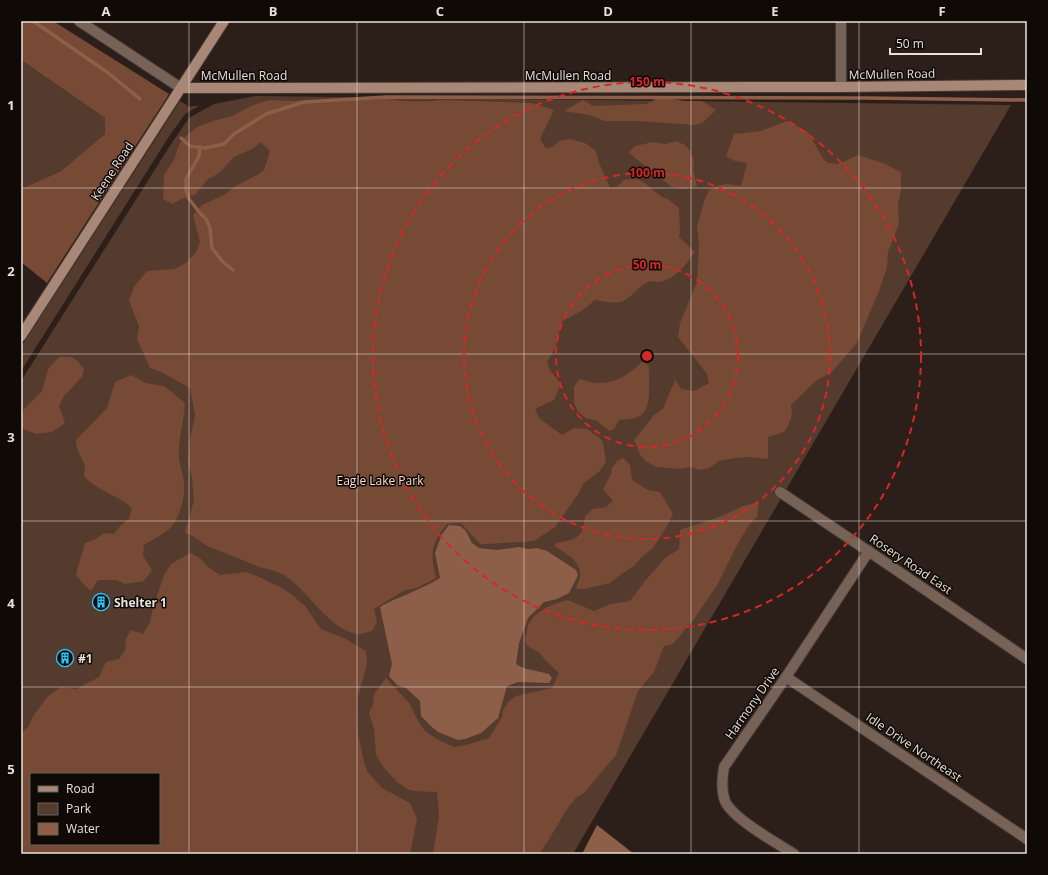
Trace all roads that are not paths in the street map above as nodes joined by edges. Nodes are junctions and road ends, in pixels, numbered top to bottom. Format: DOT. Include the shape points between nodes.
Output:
graph roads {
  1 [pos="79,21"];
  2 [pos="224,21"];
  3 [pos="841,21"];
  4 [pos="1027,85"];
  5 [pos="841,87"];
  6 [pos="181,88"];
  7 [pos="21,336"];
  8 [pos="780,492"];
  9 [pos="869,551"];
  10 [pos="1027,659"];
  11 [pos="786,677"];
  12 [pos="1027,839"];
  13 [pos="794,854"];
  1 -- 6 [label="street"];
  2 -- 6 [label="street, Keene Road"];
  3 -- 5 [label="street"];
  4 -- 5 [label="street, McMullen Road"];
  5 -- 6 [label="street, McMullen Road"];
  6 -- 7 [label="street, Keene Road"];
  8 -- 9 [label="street, Rosery Road East"];
  9 -- 10 [label="street, Rosery Road East"];
  9 -- 11 [label="street, Harmony Drive"];
  11 -- 12 [label="street, Idle Drive Northeast"];
  11 -- 13 [label="street, Harmony Drive" via="724,767 722,784 725,801 738,817"];
}
